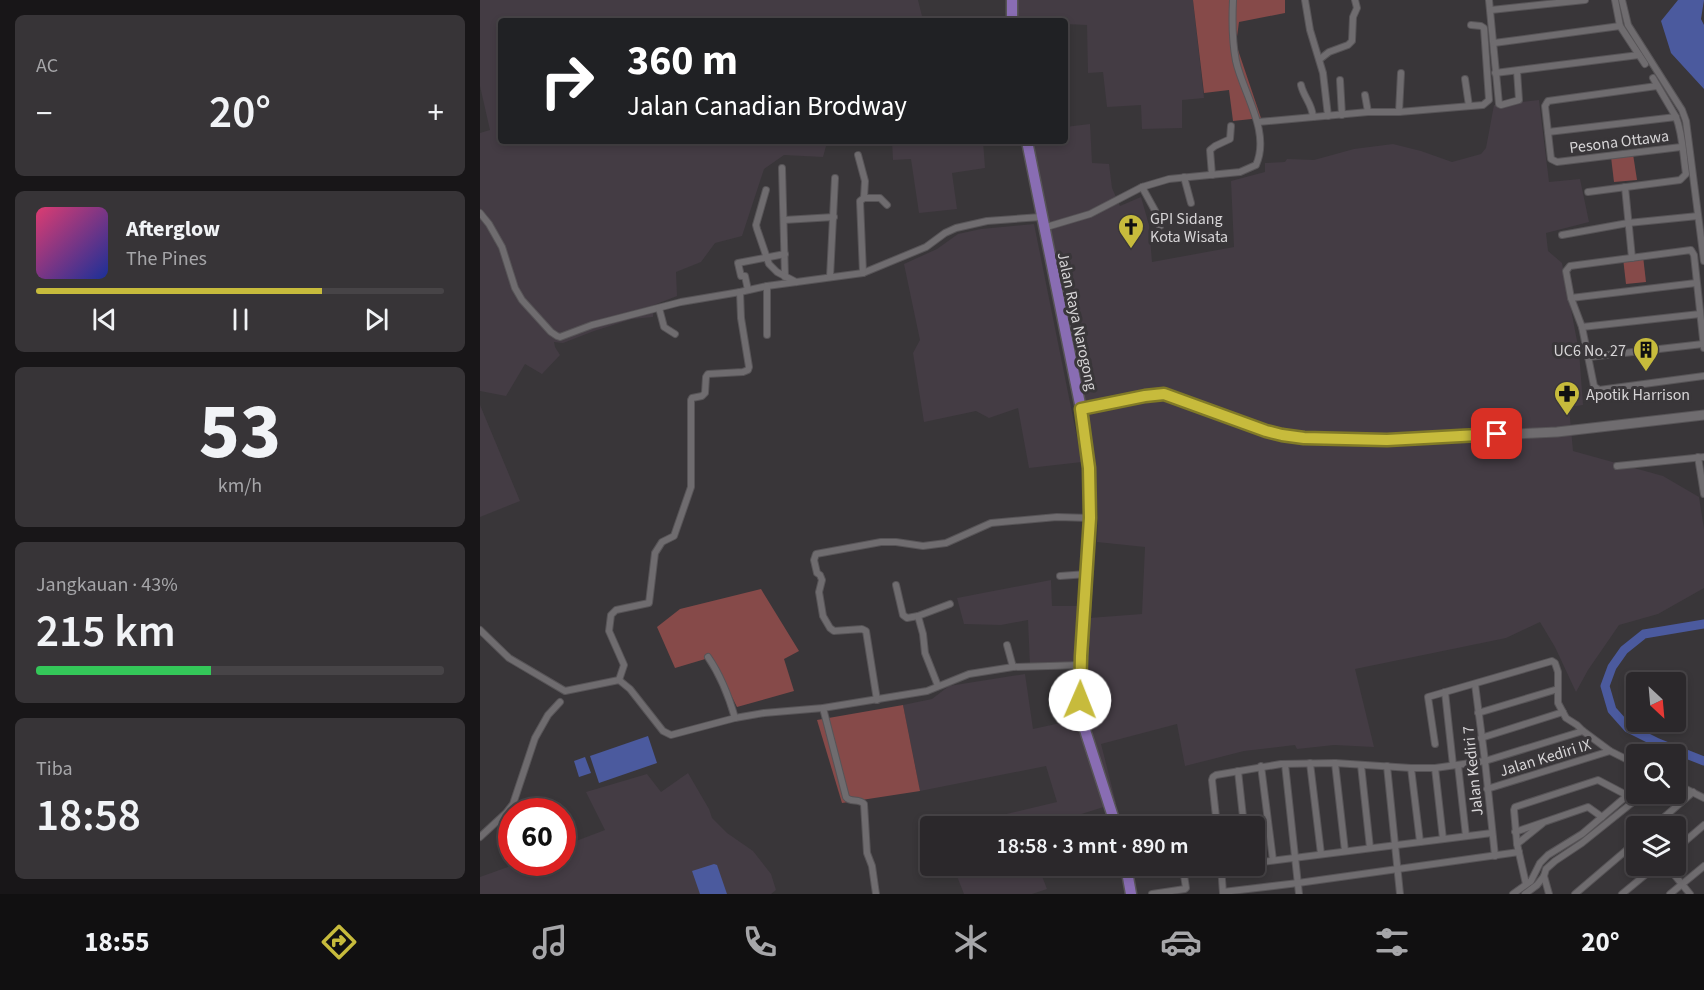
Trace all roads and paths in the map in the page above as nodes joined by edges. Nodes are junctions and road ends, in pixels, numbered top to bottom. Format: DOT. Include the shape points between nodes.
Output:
graph roads {
  1 [pos="1012,0"];
  2 [pos="1233,0"];
  3 [pos="1305,0"];
  4 [pos="1355,0"];
  5 [pos="1490,0"];
  6 [pos="1585,0"];
  7 [pos="1615,0"];
  8 [pos="1622,0"];
  9 [pos="1491,10"];
  10 [pos="1012,18"];
  11 [pos="1471,26"];
  12 [pos="1620,26"];
  13 [pos="1494,43"];
  14 [pos="1639,55"];
  15 [pos="1320,59"];
  16 [pos="1645,64"];
  17 [pos="1517,71"];
  18 [pos="1495,73"];
  19 [pos="1401,74"];
  20 [pos="1653,78"];
  21 [pos="1465,79"];
  22 [pos="1340,80"];
  23 [pos="1301,86"];
  24 [pos="1657,86"];
  25 [pos="1365,95"];
  26 [pos="1469,106"];
  27 [pos="1368,112"];
  28 [pos="1399,112"];
  29 [pos="1342,115"];
  30 [pos="1328,116"];
  31 [pos="1312,117"];
  32 [pos="1676,117"];
  33 [pos="1258,122"];
  34 [pos="1231,126"];
  35 [pos="1548,132"];
  36 [pos="1028,144"];
  37 [pos="1681,147"];
  38 [pos="858,156"];
  39 [pos="782,168"];
  40 [pos="1212,175"];
  41 [pos="1184,177"];
  42 [pos="835,178"];
  43 [pos="1142,187"];
  44 [pos="1625,187"];
  45 [pos="766,190"];
  46 [pos="1588,192"];
  47 [pos="864,198"];
  48 [pos="1191,203"];
  49 [pos="888,205"];
  50 [pos="480,213"];
  51 [pos="1698,216"];
  52 [pos="834,217"];
  53 [pos="784,220"];
  54 [pos="1042,222"];
  55 [pos="1628,223"];
  56 [pos="1160,226"];
  57 [pos="1562,235"];
  58 [pos="785,254"];
  59 [pos="766,256"];
  60 [pos="1632,258"];
  61 [pos="1704,260"];
  62 [pos="863,273"];
  63 [pos="785,277"];
  64 [pos="830,277"];
  65 [pos="797,283"];
  66 [pos="1696,283"];
  67 [pos="767,286"];
  68 [pos="748,290"];
  69 [pos="740,292"];
  70 [pos="1571,298"];
  71 [pos="659,308"];
  72 [pos="1700,314"];
  73 [pos="1582,327"];
  74 [pos="675,334"];
  75 [pos="767,335"];
  76 [pos="1704,346"];
  77 [pos="1589,357"];
  78 [pos="1704,376"];
  79 [pos="1081,409"];
  80 [pos="1704,415"];
  81 [pos="1701,457"];
  82 [pos="1617,466"];
  83 [pos="1704,489"];
  84 [pos="1704,494"];
  85 [pos="1090,518"];
  86 [pos="1087,574"];
  87 [pos="1060,576"];
  88 [pos="896,585"];
  89 [pos="950,604"];
  90 [pos="918,616"];
  91 [pos="480,630"];
  92 [pos="483,638"];
  93 [pos="1007,645"];
  94 [pos="708,657"];
  95 [pos="1081,665"];
  96 [pos="1013,668"];
  97 [pos="619,680"];
  98 [pos="1475,684"];
  99 [pos="938,686"];
  100 [pos="1558,689"];
  101 [pos="1446,692"];
  102 [pos="877,699"];
  103 [pos="560,702"];
  104 [pos="823,708"];
  105 [pos="1563,712"];
  106 [pos="1479,713"];
  107 [pos="735,718"];
  108 [pos="1583,731"];
  109 [pos="1481,738"];
  110 [pos="1435,744"];
  111 [pos="1610,751"];
  112 [pos="1626,759"];
  113 [pos="1485,761"];
  114 [pos="1335,763"];
  115 [pos="1286,764"];
  116 [pos="1310,764"];
  117 [pos="1361,765"];
  118 [pos="1455,765"];
  119 [pos="1261,766"];
  120 [pos="1387,766"];
  121 [pos="1411,768"];
  122 [pos="1435,768"];
  123 [pos="1238,771"];
  124 [pos="1488,789"];
  125 [pos="1686,789"];
  126 [pos="1693,792"];
  127 [pos="1626,795"];
  128 [pos="1626,798"];
  129 [pos="1704,798"];
  130 [pos="1631,804"];
  131 [pos="1113,816"];
  132 [pos="1215,816"];
  133 [pos="1243,816"];
  134 [pos="1665,816"];
  135 [pos="1602,817"];
  136 [pos="1544,823"];
  137 [pos="1704,825"];
  138 [pos="1515,832"];
  139 [pos="1492,833"];
  140 [pos="480,836"];
  141 [pos="1466,836"];
  142 [pos="1443,839"];
  143 [pos="1686,840"];
  144 [pos="1420,842"];
  145 [pos="1517,844"];
  146 [pos="1395,845"];
  147 [pos="1370,848"];
  148 [pos="1345,851"];
  149 [pos="1626,851"];
  150 [pos="1519,852"];
  151 [pos="1321,854"];
  152 [pos="1495,856"];
  153 [pos="1295,857"];
  154 [pos="1273,860"];
  155 [pos="1265,861"];
  156 [pos="1704,866"];
  157 [pos="1397,869"];
  158 [pos="1128,876"];
  159 [pos="1184,876"];
  160 [pos="1222,876"];
  161 [pos="1544,876"];
  162 [pos="1644,876"];
  163 [pos="1675,876"];
  164 [pos="1298,884"];
  165 [pos="1526,884"];
  166 [pos="1682,884"];
  167 [pos="1223,893"];
  168 [pos="876,894"];
  169 [pos="1131,894"];
  170 [pos="1152,894"];
  171 [pos="1299,894"];
  172 [pos="1400,894"];
  173 [pos="1513,894"];
  174 [pos="1525,894"];
  175 [pos="1550,894"];
  176 [pos="1575,894"];
  177 [pos="1622,894"];
  178 [pos="1670,894"];
  179 [pos="1690,894"];
  1 -- 10 [label="main road"];
  2 -- 33 [label="street" via="1236,62"];
  3 -- 15 [label="street"];
  4 -- 15 [label="street" via="1352,41"];
  5 -- 9 [label="street"];
  6 -- 9 [label="street"];
  7 -- 12 [label="street"];
  8 -- 51 [label="street" via="1628,25 1686,120"];
  9 -- 13 [label="street"];
  11 -- 26 [label="street" via="1484,28 1489,100 1480,106"];
  12 -- 13 [label="street"];
  12 -- 14 [label="street"];
  13 -- 18 [label="street"];
  14 -- 16 [label="street"];
  14 -- 17 [label="street"];
  15 -- 30 [label="street"];
  17 -- 18 [label="street"];
  17 -- 18 [label="street" via="1519,100 1501,105"];
  19 -- 28 [label="street"];
  20 -- 24 [label="street"];
  21 -- 26 [label="street"];
  22 -- 29 [label="street"];
  23 -- 31 [label="street"];
  24 -- 32 [label="street"];
  24 -- 35 [label="street, Pesona Ottawa" via="1551,100 1545,106"];
  25 -- 27 [label="street"];
  26 -- 28 [label="street"];
  27 -- 28 [label="street"];
  27 -- 29 [label="street"];
  29 -- 30 [label="street"];
  30 -- 31 [label="street"];
  31 -- 33 [label="street"];
  32 -- 35 [label="street, Pesona Ottawa"];
  32 -- 37 [label="street"];
  33 -- 40 [label="street" via="1256,165 1240,172"];
  34 -- 40 [label="street" via="1230,139 1210,150"];
  35 -- 37 [label="street, Pesona Ottawa" via="1550,157 1555,162"];
  36 -- 54 [label="main road, Jalan Raya Narogong"];
  37 -- 44 [label="street" via="1686,174 1683,178"];
  38 -- 47 [label="street" via="865,181"];
  39 -- 53 [label="street"];
  40 -- 41 [label="street"];
  41 -- 43 [label="street"];
  41 -- 48 [label="street"];
  42 -- 52 [label="street"];
  43 -- 54 [label="street" via="1090,214"];
  43 -- 56 [label="street"];
  44 -- 46 [label="street"];
  44 -- 55 [label="street"];
  45 -- 59 [label="street" via="756,225"];
  47 -- 49 [label="street" via="880,198"];
  47 -- 62 [label="street" via="859,203"];
  50 -- 71 [label="street" via="501,247 522,300 556,336"];
  51 -- 55 [label="street"];
  51 -- 61 [label="street"];
  52 -- 53 [label="street"];
  52 -- 64 [label="street"];
  53 -- 58 [label="street"];
  54 -- 62 [label="street" via="987,220 956,228 926,247"];
  54 -- 79 [label="main road, Jalan Raya Narogong"];
  55 -- 57 [label="street"];
  55 -- 60 [label="street"];
  58 -- 59 [label="street"];
  58 -- 63 [label="street"];
  59 -- 63 [label="street" via="769,264"];
  59 -- 68 [label="street" via="738,263"];
  60 -- 66 [label="street" via="1691,250"];
  60 -- 70 [label="street" via="1570,266 1566,271"];
  62 -- 64 [label="street"];
  63 -- 65 [label="street"];
  64 -- 65 [label="street"];
  65 -- 67 [label="street"];
  66 -- 70 [label="street"];
  66 -- 72 [label="street"];
  67 -- 68 [label="street"];
  67 -- 75 [label="street"];
  68 -- 69 [label="street"];
  69 -- 71 [label="street"];
  69 -- 97 [label="street" via="749,367 743,372 708,374 705,393 691,400 691,487 674,536 662,542 655,553 649,603 616,610 611,615 609,631 624,668"];
  70 -- 73 [label="street"];
  71 -- 74 [label="street" via="664,327"];
  72 -- 73 [label="street"];
  72 -- 76 [label="street"];
  73 -- 77 [label="street"];
  76 -- 77 [label="street"];
  77 -- 78 [label="street" via="1594,386 1599,390"];
  79 -- 80 [label="street" via="1164,394 1282,435 1387,440 1557,432"];
  79 -- 85 [label="main road, Jalan Raya Narogong" via="1089,468"];
  81 -- 82 [label="street"];
  81 -- 83 [label="street"];
  83 -- 84 [label="street"];
  85 -- 86 [label="main road, Jalan Raya Narogong"];
  85 -- 102 [label="street" via="1058,516 991,523 946,543 923,546 881,542 816,554 814,560 822,580 819,592 823,616 834,632 866,631"];
  86 -- 87 [label="street"];
  86 -- 95 [label="main road, Jalan Raya Narogong"];
  88 -- 90 [label="street" via="903,615"];
  89 -- 90 [label="street"];
  90 -- 99 [label="street" via="925,653"];
  91 -- 92 [label="street"];
  92 -- 97 [label="street" via="565,691"];
  93 -- 96 [label="street"];
  94 -- 107 [label="street"];
  95 -- 96 [label="street"];
  95 -- 131 [label="main road, Jalan Raya Narogong" via="1082,718"];
  96 -- 99 [label="street" via="969,674"];
  97 -- 107 [label="street" via="668,734"];
  98 -- 100 [label="street" via="1552,661 1558,672"];
  98 -- 101 [label="street"];
  98 -- 106 [label="street, Jalan Kediri 7"];
  99 -- 102 [label="street"];
  100 -- 105 [label="street"];
  100 -- 106 [label="street"];
  101 -- 110 [label="street" via="1428,697"];
  101 -- 118 [label="street"];
  102 -- 104 [label="street"];
  103 -- 140 [label="street" via="535,738 513,804"];
  104 -- 107 [label="street"];
  104 -- 168 [label="street" via="846,797 864,804 867,853"];
  105 -- 108 [label="street"];
  105 -- 109 [label="street"];
  106 -- 109 [label="street, Jalan Kediri 7"];
  108 -- 111 [label="street"];
  108 -- 113 [label="street"];
  109 -- 113 [label="street, Jalan Kediri 7"];
  111 -- 112 [label="street"];
  111 -- 124 [label="street, Jalan Kediri IX"];
  113 -- 118 [label="street"];
  113 -- 124 [label="street, Jalan Kediri 7"];
  114 -- 116 [label="street"];
  114 -- 117 [label="street"];
  114 -- 148 [label="street"];
  115 -- 116 [label="street"];
  115 -- 119 [label="street"];
  115 -- 153 [label="street"];
  116 -- 151 [label="street"];
  117 -- 120 [label="street"];
  117 -- 147 [label="street"];
  118 -- 122 [label="street"];
  118 -- 141 [label="street"];
  119 -- 123 [label="street"];
  119 -- 154 [label="street"];
  120 -- 121 [label="street"];
  120 -- 146 [label="street"];
  121 -- 122 [label="street"];
  121 -- 144 [label="street"];
  122 -- 142 [label="street"];
  123 -- 132 [label="street" via="1213,777"];
  123 -- 133 [label="street"];
  124 -- 139 [label="street, Jalan Kediri 7"];
  125 -- 126 [label="street"];
  126 -- 129 [label="street"];
  126 -- 134 [label="street"];
  127 -- 138 [label="street" via="1598,780 1518,805 1514,810"];
  128 -- 135 [label="street"];
  130 -- 161 [label="street" via="1555,861"];
  135 -- 136 [label="street" via="1588,807"];
  135 -- 165 [label="street" via="1548,855"];
  136 -- 138 [label="street"];
  136 -- 145 [label="street"];
  137 -- 143 [label="street"];
  138 -- 145 [label="street"];
  139 -- 141 [label="street"];
  139 -- 152 [label="street, Jalan Kediri 7"];
  141 -- 142 [label="street"];
  142 -- 144 [label="street"];
  144 -- 146 [label="street"];
  145 -- 150 [label="street"];
  146 -- 147 [label="street"];
  146 -- 157 [label="street"];
  147 -- 148 [label="street"];
  148 -- 151 [label="street"];
  149 -- 176 [label="street"];
  150 -- 152 [label="street"];
  150 -- 165 [label="street"];
  151 -- 153 [label="street"];
  152 -- 157 [label="street"];
  153 -- 154 [label="street"];
  153 -- 164 [label="street"];
  154 -- 155 [label="street"];
  156 -- 166 [label="street"];
  157 -- 164 [label="street"];
  157 -- 172 [label="street"];
  158 -- 169 [label="main road"];
  159 -- 170 [label="street" via="1185,889"];
  160 -- 167 [label="street"];
  161 -- 174 [label="street"];
  161 -- 175 [label="street"];
  162 -- 177 [label="street"];
  163 -- 166 [label="street"];
  164 -- 167 [label="street"];
  164 -- 171 [label="street"];
  165 -- 173 [label="street"];
  166 -- 178 [label="street"];
  166 -- 179 [label="street"];
}
